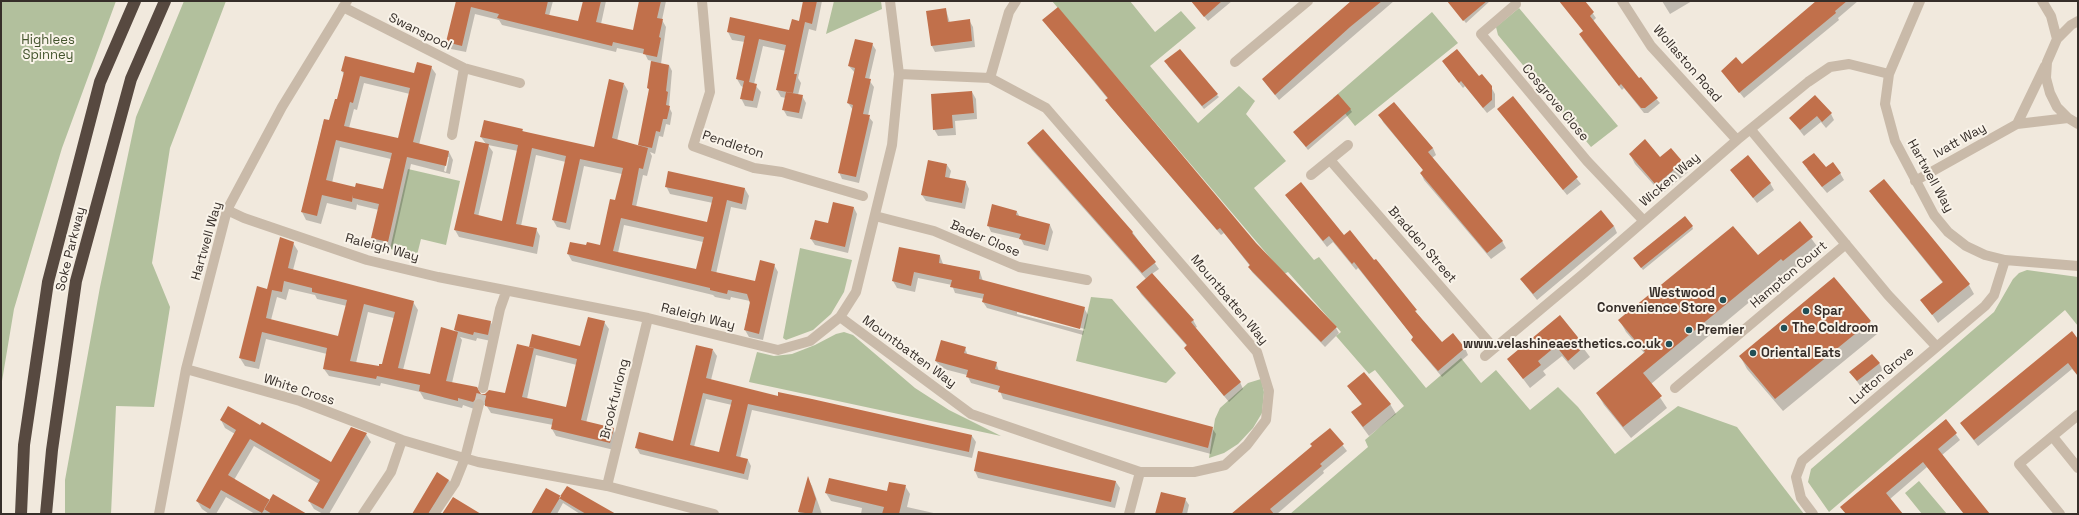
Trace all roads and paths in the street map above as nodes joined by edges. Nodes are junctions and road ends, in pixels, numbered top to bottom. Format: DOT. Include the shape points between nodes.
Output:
graph roads {
  1 [pos="135,1"];
  2 [pos="165,1"];
  3 [pos="702,1"];
  4 [pos="890,1"];
  5 [pos="1016,1"];
  6 [pos="1308,1"];
  7 [pos="1622,1"];
  8 [pos="1920,1"];
  9 [pos="2042,1"];
  10 [pos="345,4"];
  11 [pos="1516,4"];
  12 [pos="2078,22"];
  13 [pos="2057,39"];
  14 [pos="1235,62"];
  15 [pos="2047,62"];
  16 [pos="464,68"];
  17 [pos="899,74"];
  18 [pos="1889,74"];
  19 [pos="990,78"];
  20 [pos="520,83"];
  21 [pos="2068,118"];
  22 [pos="2017,124"];
  23 [pos="2078,124"];
  24 [pos="1751,130"];
  25 [pos="452,135"];
  26 [pos="1737,140"];
  27 [pos="1348,145"];
  28 [pos="1330,160"];
  29 [pos="1311,175"];
  30 [pos="1915,181"];
  31 [pos="863,196"];
  32 [pos="227,210"];
  33 [pos="875,216"];
  34 [pos="1643,220"];
  35 [pos="1846,244"];
  36 [pos="2005,260"];
  37 [pos="2078,266"];
  38 [pos="1087,280"];
  39 [pos="506,292"];
  40 [pos="840,317"];
  41 [pos="648,318"];
  42 [pos="1936,346"];
  43 [pos="1494,348"];
  44 [pos="1485,356"];
  45 [pos="186,369"];
  46 [pos="483,388"];
  47 [pos="1675,388"];
  48 [pos="479,404"];
  49 [pos="2078,415"];
  50 [pos="2053,437"];
  51 [pos="402,440"];
  52 [pos="465,458"];
  53 [pos="2078,468"];
  54 [pos="1140,472"];
  55 [pos="607,486"];
  56 [pos="21,514"];
  57 [pos="46,514"];
  58 [pos="159,514"];
  59 [pos="363,514"];
  60 [pos="434,514"];
  61 [pos="714,514"];
  62 [pos="1129,514"];
  63 [pos="1813,514"];
  64 [pos="2060,514"];
  1 -- 56 [label="highway, Soke Parkway" via="100,82 48,282 24,445"];
  2 -- 57 [label="highway, Soke Parkway" via="131,79 76,281 52,450"];
  3 -- 31 [label="street, Pendleton" via="710,92 692,146 754,168 782,172"];
  4 -- 17 [label="street, Raleigh Way"];
  5 -- 19 [label="street" via="1009,12"];
  6 -- 14 [label="street"];
  7 -- 26 [label="street, Wollaston Road" via="1651,46"];
  8 -- 18 [label="street, Hartwell Way"];
  9 -- 13 [label="street" via="2051,16"];
  10 -- 16 [label="street, Swanspool"];
  10 -- 32 [label="street, Hartwell Way" via="282,107"];
  11 -- 34 [label="street, Cosgrove Close" via="1482,34 1587,161"];
  12 -- 13 [label="street" via="2071,25"];
  13 -- 15 [label="street"];
  15 -- 21 [label="street" via="2046,78 2050,93 2057,107"];
  15 -- 22 [label="street"];
  16 -- 20 [label="street, Swanspool"];
  16 -- 25 [label="street"];
  17 -- 19 [label="street, Mountbatten Way"];
  17 -- 33 [label="street, Raleigh Way" via="892,145"];
  18 -- 24 [label="street, Wicken Way" via="1849,64 1830,67"];
  18 -- 30 [label="street, Hartwell Way" via="1886,104 1895,141"];
  19 -- 54 [label="street, Mountbatten Way" via="1046,108 1257,352 1269,391 1267,414 1266,420 1247,446 1225,465 1194,472"];
  21 -- 22 [label="street, Ivatt Way"];
  21 -- 23 [label="street"];
  22 -- 30 [label="street, Ivatt Way"];
  24 -- 26 [label="street, Wicken Way"];
  24 -- 35 [label="street, Hampton Court"];
  26 -- 34 [label="street, Wicken Way"];
  27 -- 28 [label="street"];
  28 -- 29 [label="street"];
  28 -- 43 [label="street, Bradden Street"];
  30 -- 36 [label="street, Hartwell Way" via="1934,215 1948,232 1966,246 1985,255"];
  32 -- 39 [label="street, Raleigh Way" via="367,260"];
  32 -- 45 [label="street, Hartwell Way"];
  33 -- 38 [label="street, Bader Close" via="934,231 1019,267"];
  33 -- 40 [label="street, Raleigh Way" via="856,292"];
  34 -- 43 [label="street, Wicken Way"];
  35 -- 42 [label="street, Hampton Court" via="1907,317"];
  35 -- 47 [label="street, Hampton Court"];
  36 -- 37 [label="street, Hartwell Way"];
  36 -- 42 [label="street, Lutton Grove" via="1994,295 1985,306"];
  39 -- 41 [label="street, Raleigh Way"];
  39 -- 46 [label="street"];
  40 -- 41 [label="street, Raleigh Way" via="810,340 778,350"];
  40 -- 54 [label="street, Mountbatten Way" via="971,414"];
  41 -- 55 [label="street, Brookfurlong"];
  42 -- 63 [label="street, Lutton Grove" via="1802,461 1796,477 1801,498"];
  43 -- 44 [label="street, Wicken Way"];
  45 -- 51 [label="street, White Cross" via="300,401"];
  45 -- 58 [label="street, Hartwell Way"];
  48 -- 52 [label="street"];
  49 -- 50 [label="street"];
  50 -- 53 [label="street"];
  50 -- 64 [label="street" via="2019,464"];
  51 -- 52 [label="street, White Cross"];
  51 -- 59 [label="street" via="390,472"];
  52 -- 55 [label="street, White Cross"];
  52 -- 60 [label="street" via="455,483"];
  54 -- 62 [label="street"];
  55 -- 61 [label="street"];
}
